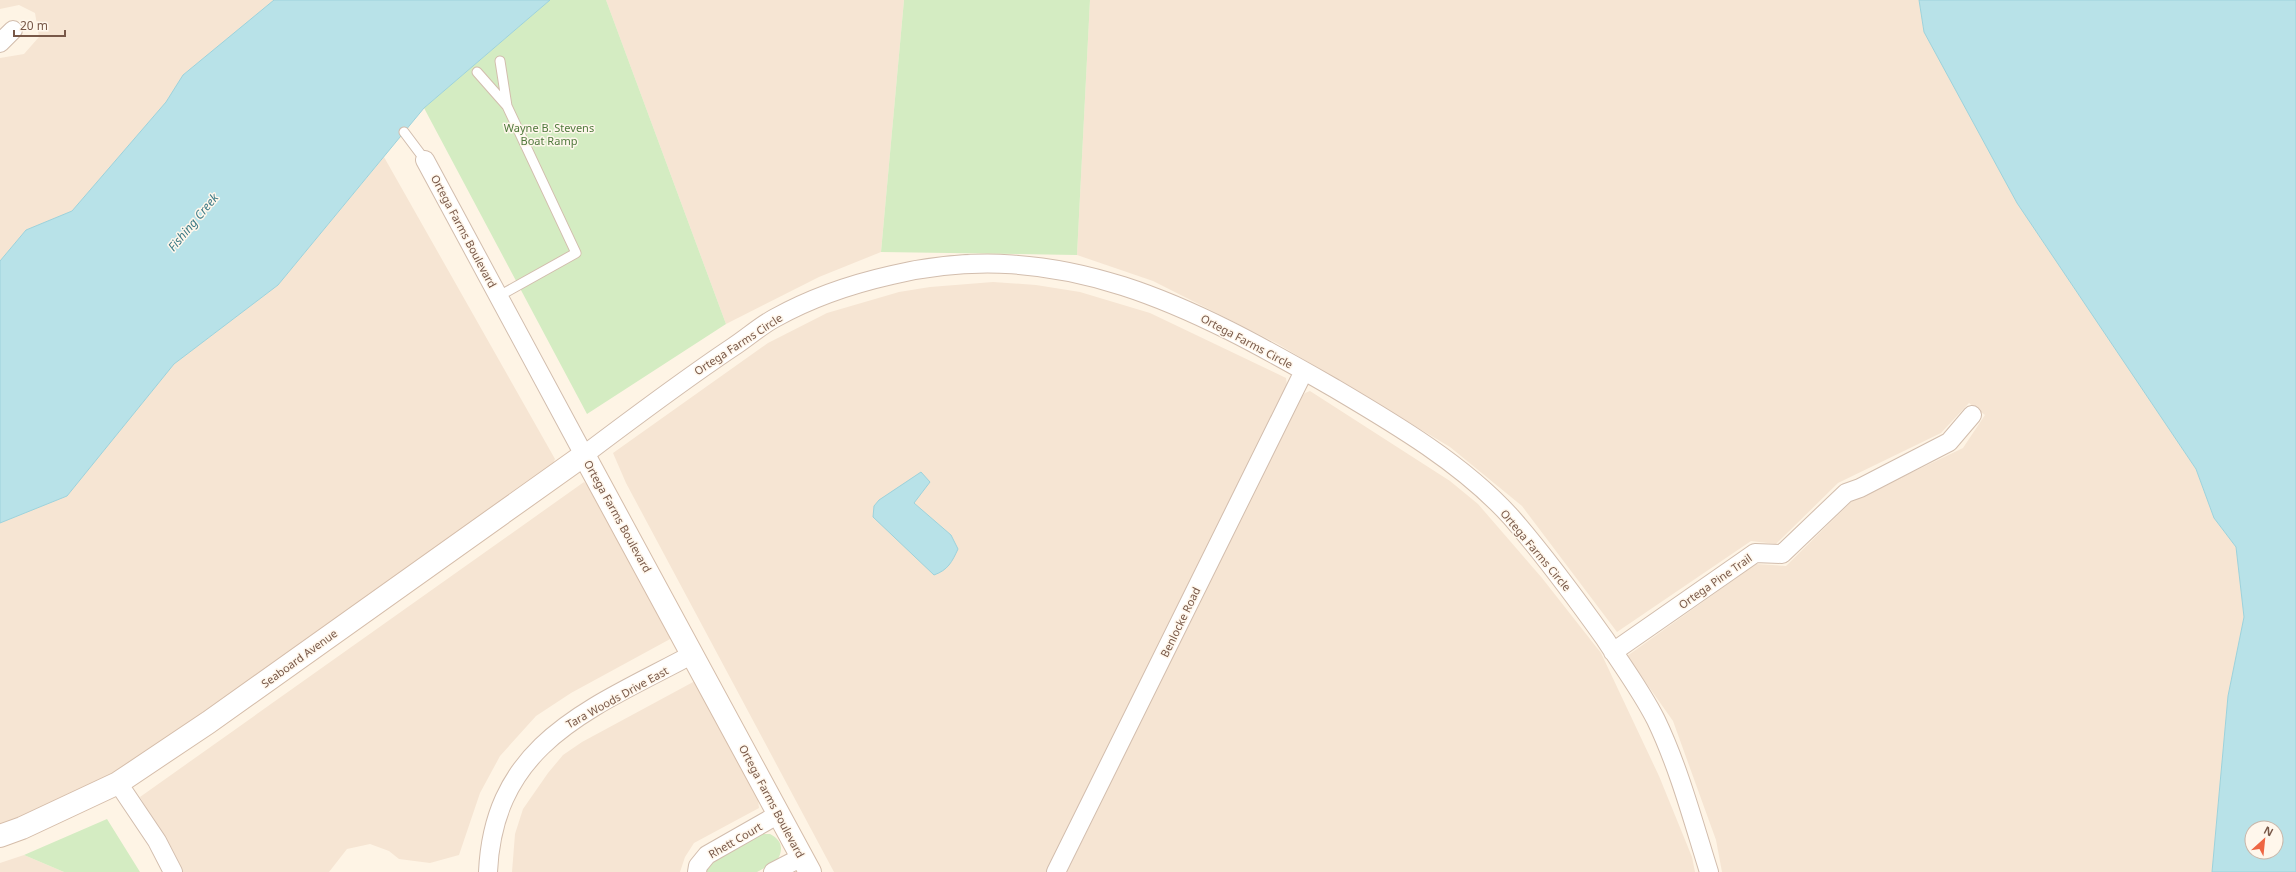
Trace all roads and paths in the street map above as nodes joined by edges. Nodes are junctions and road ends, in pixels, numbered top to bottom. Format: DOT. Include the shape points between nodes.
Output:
graph roads {
  1 [pos="13,30"];
  2 [pos="0,43"];
  3 [pos="500,60"];
  4 [pos="476,72"];
  5 [pos="507,106"];
  6 [pos="404,132"];
  7 [pos="425,160"];
  8 [pos="499,296"];
  9 [pos="1304,371"];
  10 [pos="1972,415"];
  11 [pos="584,455"];
  12 [pos="1613,652"];
  13 [pos="693,654"];
  14 [pos="118,783"];
  15 [pos="779,814"];
  16 [pos="0,836"];
  17 [pos="806,864"];
  18 [pos="173,872"];
  19 [pos="488,872"];
  20 [pos="697,872"];
  21 [pos="773,872"];
  22 [pos="1056,872"];
  23 [pos="1709,872"];
  1 -- 2 [label="street"];
  3 -- 5 [label="lane"];
  4 -- 5 [label="lane"];
  5 -- 8 [label="lane" via="576,253"];
  6 -- 7 [label="lane"];
  7 -- 8 [label="street, Ortega Farms Boulevard"];
  8 -- 11 [label="street, Ortega Farms Boulevard"];
  9 -- 11 [label="street, Ortega Farms Circle" via="1181,306 1133,288 1036,266 951,265 891,275 836,291 773,319 688,377"];
  9 -- 12 [label="street, Ortega Farms Circle" via="1372,410 1443,456 1503,509 1563,580"];
  9 -- 22 [label="street, Benlocke Road"];
  10 -- 12 [label="street, Ortega Pine Trail" via="1949,442 1846,493 1782,554 1755,553"];
  11 -- 13 [label="street, Ortega Farms Boulevard"];
  11 -- 14 [label="street, Seaboard Avenue" via="216,718"];
  12 -- 23 [label="street, Ortega Farms Circle" via="1656,720 1675,764"];
  13 -- 15 [label="street, Ortega Farms Boulevard"];
  13 -- 19 [label="street, Tara Woods Drive East" via="572,720 548,739 530,758 508,789 497,815 491,840"];
  14 -- 16 [label="street, Seaboard Avenue"];
  14 -- 18 [label="street"];
  15 -- 17 [label="street, Ortega Farms Boulevard"];
  15 -- 20 [label="street, Rhett Court" via="707,855 698,866"];
  17 -- 21 [label="street"];
}
